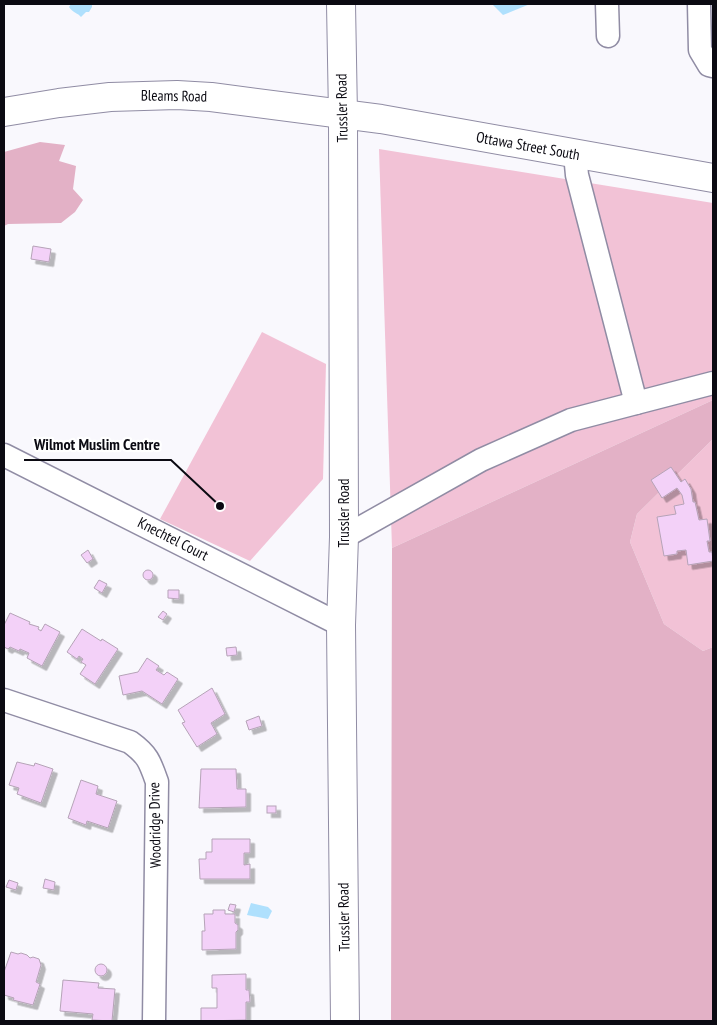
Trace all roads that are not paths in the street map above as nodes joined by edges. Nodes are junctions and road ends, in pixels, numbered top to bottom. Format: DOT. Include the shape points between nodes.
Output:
graph roads {
  1 [pos="341,4"];
  2 [pos="607,4"];
  3 [pos="699,4"];
  4 [pos="608,36"];
  5 [pos="713,66"];
  6 [pos="4,112"];
  7 [pos="344,115"];
  8 [pos="575,154"];
  9 [pos="713,178"];
  10 [pos="713,383"];
  11 [pos="636,403"];
  12 [pos="4,454"];
  13 [pos="344,537"];
  14 [pos="341,625"];
  15 [pos="4,700"];
  16 [pos="154,1021"];
  17 [pos="345,1021"];
  1 -- 7 [label="main road, Trussler Road"];
  2 -- 4 [label="street"];
  3 -- 5 [label="street" via="700,50"];
  6 -- 7 [label="main road, Bleams Road" via="110,97 177,95 246,100"];
  7 -- 8 [label="main road, Ottawa Street South"];
  7 -- 13 [label="main road, Trussler Road"];
  8 -- 9 [label="main road, Ottawa Street South"];
  8 -- 11 [label="street" via="577,175"];
  10 -- 11 [label="street"];
  11 -- 13 [label="street" via="571,420 482,460"];
  12 -- 14 [label="street, Knechtel Court"];
  13 -- 14 [label="main road, Trussler Road"];
  14 -- 17 [label="main road, Trussler Road"];
  15 -- 16 [label="street, Woodridge Drive" via="130,742 150,760 156,782"];
}
